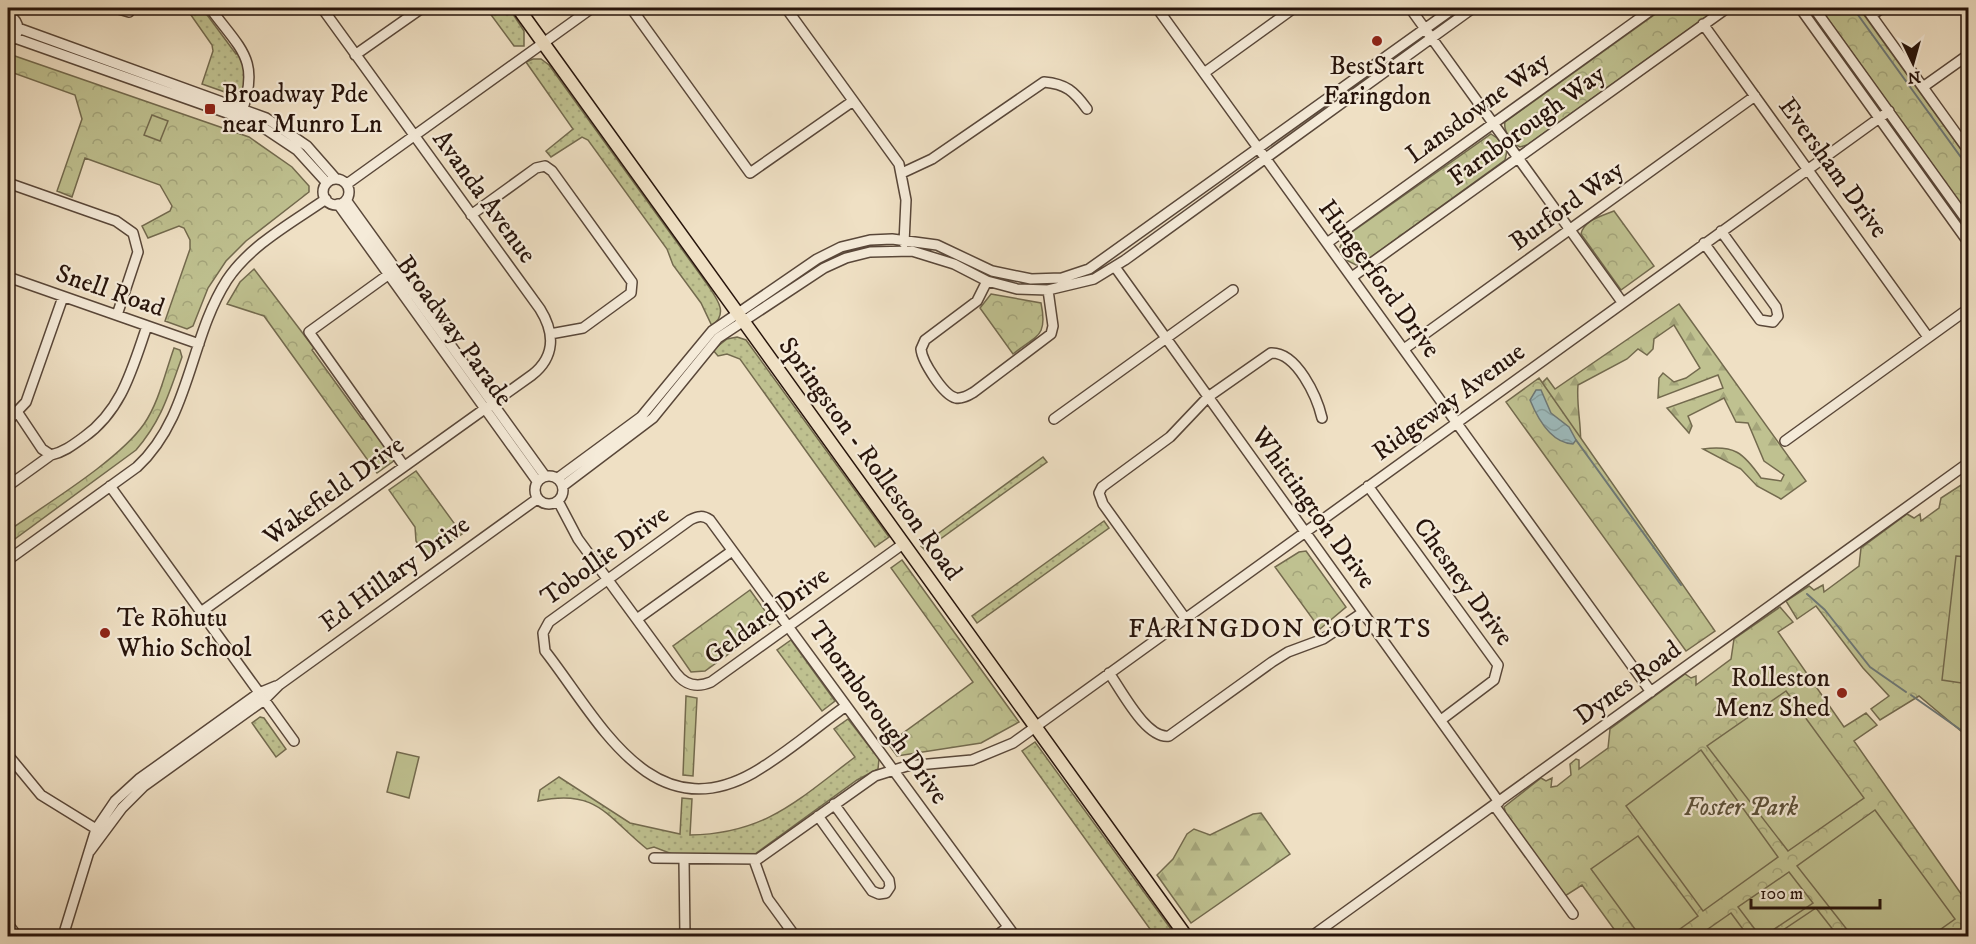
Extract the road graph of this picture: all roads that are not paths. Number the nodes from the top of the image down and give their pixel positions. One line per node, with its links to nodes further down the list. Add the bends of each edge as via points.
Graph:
1 (115, 8): 20 (street)
2 (210, 8): 35 (street, via 247,59 251,83)
3 (322, 8): 27 (street, Avanda Avenue)
4 (422, 8): 27 (street)
5 (518, 8): 26 (main road, Springston - Rolleston Road)
6 (592, 8): 26 (street)
7 (631, 8): 32 (street, via 750,173)
8 (786, 8): 32 (street)
9 (1157, 8): 29 (street, Hungerford Drive)
10 (1294, 8): 29 (street)
11 (1410, 8): 23 (street)
12 (1454, 8): 23 (street)
13 (1473, 8): 25 (street)
14 (1653, 8): 37 (street, Lansdowne Way)
15 (1727, 8): 22 (street, Farnborough Way)
16 (1800, 8): 36 (street)
17 (1814, 8): 34 (street)
18 (1882, 8): 19 (street)
19 (1869, 11): 30 (street)
20 (129, 12)
21 (10, 13): 24 (street, via 16,21)
22 (1703, 24): 31 (street, Eversham Drive); 42 (street, Farnborough Way)
23 (1425, 28): 25 (street); 39 (street)
24 (14, 36): 35 (street)
25 (1432, 38): 37 (street); 41 (street)
26 (543, 43): 38 (street); 74 (main road, Springston - Rolleston Road)
27 (355, 55): 38 (street, Avanda Avenue)
28 (1968, 55): 30 (street)
29 (1204, 73): 39 (street, Hungerford Drive)
30 (1923, 87): 40 (street)
31 (1755, 96): 43 (street, Eversham Drive); 54 (street, Burford Way)
32 (853, 101): 44 (street)
33 (1087, 109): 44 (street, via 1072,89 1044,82 932,159)
34 (1889, 111): 36 (street, Ridgeway Avenue); 53 (street)
35 (242, 112): 46 (street, via 289,143)
36 (1880, 117): 43 (street, Ridgeway Avenue); 57 (street)
37 (1494, 123): 42 (street); 58 (street, Lansdowne Way)
38 (414, 135): 48 (street); 52 (street, Avanda Avenue)
39 (1259, 148): 41 (street, Hungerford Drive); 45 (street)
40 (1968, 150)
41 (1265, 158): 49 (street); 58 (street, Hungerford Drive)
42 (1518, 158): 54 (street); 65 (street, Farnborough Way)
43 (1808, 169): 55 (street, Ridgeway Avenue); 77 (street, Eversham Drive)
44 (902, 173): 56 (street, via 906,200)
45 (1216, 179): 49 (street); 56 (street, via 1107,258 1062,278 1016,278 992,272 937,245)
46 (331, 181): 48 (street); 50 (street, via 323,192)
47 (8, 183): 73 (street, via 116,221 133,233 138,252)
48 (346, 184): 51 (street, via 349,192)
49 (1223, 188): 61 (street)
50 (326, 199): 51 (street); 79 (street, via 236,268 212,309)
51 (342, 202): 62 (street, Broadway Parade)
52 (471, 215): 76 (street, Avanda Avenue, via 540,309); 76 (street, via 536,168 545,166 632,282 631,293 583,328)
53 (1968, 222)
54 (1570, 229): 71 (street); 80 (street, Burford Way)
55 (1721, 231): 59 (street, Ridgeway Avenue); 63 (street)
56 (904, 239): 60 (street); 74 (street, via 870,240 841,247 817,259)
57 (1968, 242)
58 (1327, 243): 65 (street, Hungerford Drive)
59 (1704, 243): 67 (street); 71 (street, Ridgeway Avenue)
60 (903, 251): 66 (street, via 935,256); 74 (street, via 870,252 846,258)
61 (1115, 267): 68 (street, via 1094,279); 78 (street, Whittington Drive)
62 (392, 272): 82 (street, Broadway Parade); 91 (street, via 309,332)
63 (1754, 276): 67 (street); 67 (street, via 1776,307 1778,315 1773,322 1760,320)
64 (8, 277): 70 (street, Snell Road)
65 (1352, 277): 80 (street, Hungerford Drive)
66 (987, 281): 68 (street, via 1017,289); 68 (street, via 977,301 925,340 921,349 926,365 956,398 974,392 1051,334)
67 (1737, 288)
68 (1048, 290)
69 (1233, 290): 78 (street)
70 (63, 297): 73 (street, Snell Road); 83 (street, via 29,393)
71 (1622, 302): 87 (street, Ridgeway Avenue)
72 (1968, 309): 77 (street)
73 (117, 315): 75 (street, Snell Road)
74 (741, 317): 93 (street, via 695,349 640,417); 101 (main road, Springston - Rolleston Road)
75 (147, 326): 79 (street, Snell Road); 89 (street, via 115,408 95,429 63,452)
76 (550, 334): 82 (street, via 551,349 545,363)
77 (1928, 337): 88 (street)
78 (1165, 338): 81 (street, Whittington Drive); 85 (street)
79 (199, 344): 95 (street, via 165,434 145,459)
80 (1404, 349): 87 (street, Hungerford Drive)
81 (1208, 397): 84 (street, via 1262,358 1278,353 1289,358 1318,398); 100 (street, Whittington Drive); 107 (street, via 1170,436 1110,480 1099,493)
82 (488, 406): 91 (street, Wakefield Drive); 92 (street, Broadway Parade)
83 (18, 413): 86 (street); 89 (street, via 42,449)
84 (1322, 418)
85 (1054, 419)
86 (8, 421)
87 (1457, 422): 96 (street, Ridgeway Avenue); 111 (street, Hungerford Drive)
88 (1785, 441)
89 (51, 455): 94 (street)
90 (1968, 463): 111 (street, Dynes Road)
91 (404, 466): 105 (street, Wakefield Drive)
92 (541, 479): 93 (street); 97 (street, via 534,490)
93 (560, 482): 98 (street, via 562,495)
94 (8, 486)
95 (110, 486): 103 (street); 105 (street)
96 (1368, 486): 100 (street, Ridgeway Avenue); 114 (street, Chesney Drive, via 1498,665 1494,680)
97 (537, 499): 98 (street, via 545,504); 112 (street, Ed Hillary Drive)
98 (558, 501): 104 (street, Geldard Drive, via 578,539)
99 (705, 516): 102 (street, Thornborough Drive); 104 (street, Tobollie Drive, via 696,516)
100 (1305, 532): 106 (street, Whittington Drive); 107 (street, Ridgeway Avenue)
101 (903, 544): 109 (street, Geldard Drive); 115 (main road, Springston - Rolleston Road)
102 (732, 551): 108 (street); 109 (street, Thornborough Drive)
103 (8, 560)
104 (608, 579): 108 (street, Geldard Drive); 113 (street, Tobollie Drive, via 549,622 543,633 543,646 612,742 627,759 655,778 698,788 741,779)
105 (201, 612): 112 (street)
106 (1362, 613): 110 (street, via 1323,639 1272,662 1169,736 1149,730); 114 (street, Whittington Drive)
107 (1185, 618): 110 (street, Ridgeway Avenue)
108 (637, 619): 109 (street, Geldard Drive, via 679,677 687,684 699,686 711,682)
109 (788, 626): 113 (street, Thornborough Drive)
110 (1109, 673): 115 (street, Ridgeway Avenue)
111 (1651, 692): 119 (street, Dynes Road)
112 (262, 697): 116 (street); 122 (street, Ed Hillary Drive, via 144,786)
113 (846, 706): 118 (street, Thornborough Drive)
114 (1441, 720): 119 (street, Whittington Drive)
115 (1035, 727): 118 (street, Ridgeway Avenue, via 1002,749 972,760); 137 (main road, Springston - Rolleston Road)
116 (294, 741)
117 (8, 754): 122 (street, via 41,795)
118 (892, 770): 120 (street, Ridgeway Avenue, via 863,783); 130 (street, Thornborough Drive)
119 (1496, 803): 128 (street, Whittington Drive); 138 (street, Dynes Road)
120 (834, 804): 121 (street, Ridgeway Avenue); 123 (street)
121 (818, 816): 126 (street, Ridgeway Avenue); 127 (street)
122 (99, 831): 132 (street, Ed Hillary Drive)
123 (869, 852): 127 (street); 127 (street, via 889,880 886,893 872,891)
124 (654, 858): 125 (street)
125 (684, 860): 126 (street); 133 (street)
126 (754, 860): 134 (street, via 768,899)
127 (853, 864)
128 (1574, 914)
129 (8, 924): 131 (street)
130 (1008, 927): 135 (street); 136 (street, Thornborough Drive)
131 (17, 936)
132 (63, 936)
133 (685, 936)
134 (795, 936)
135 (996, 936)
136 (1015, 936)
137 (1186, 936)
138 (1312, 936)

